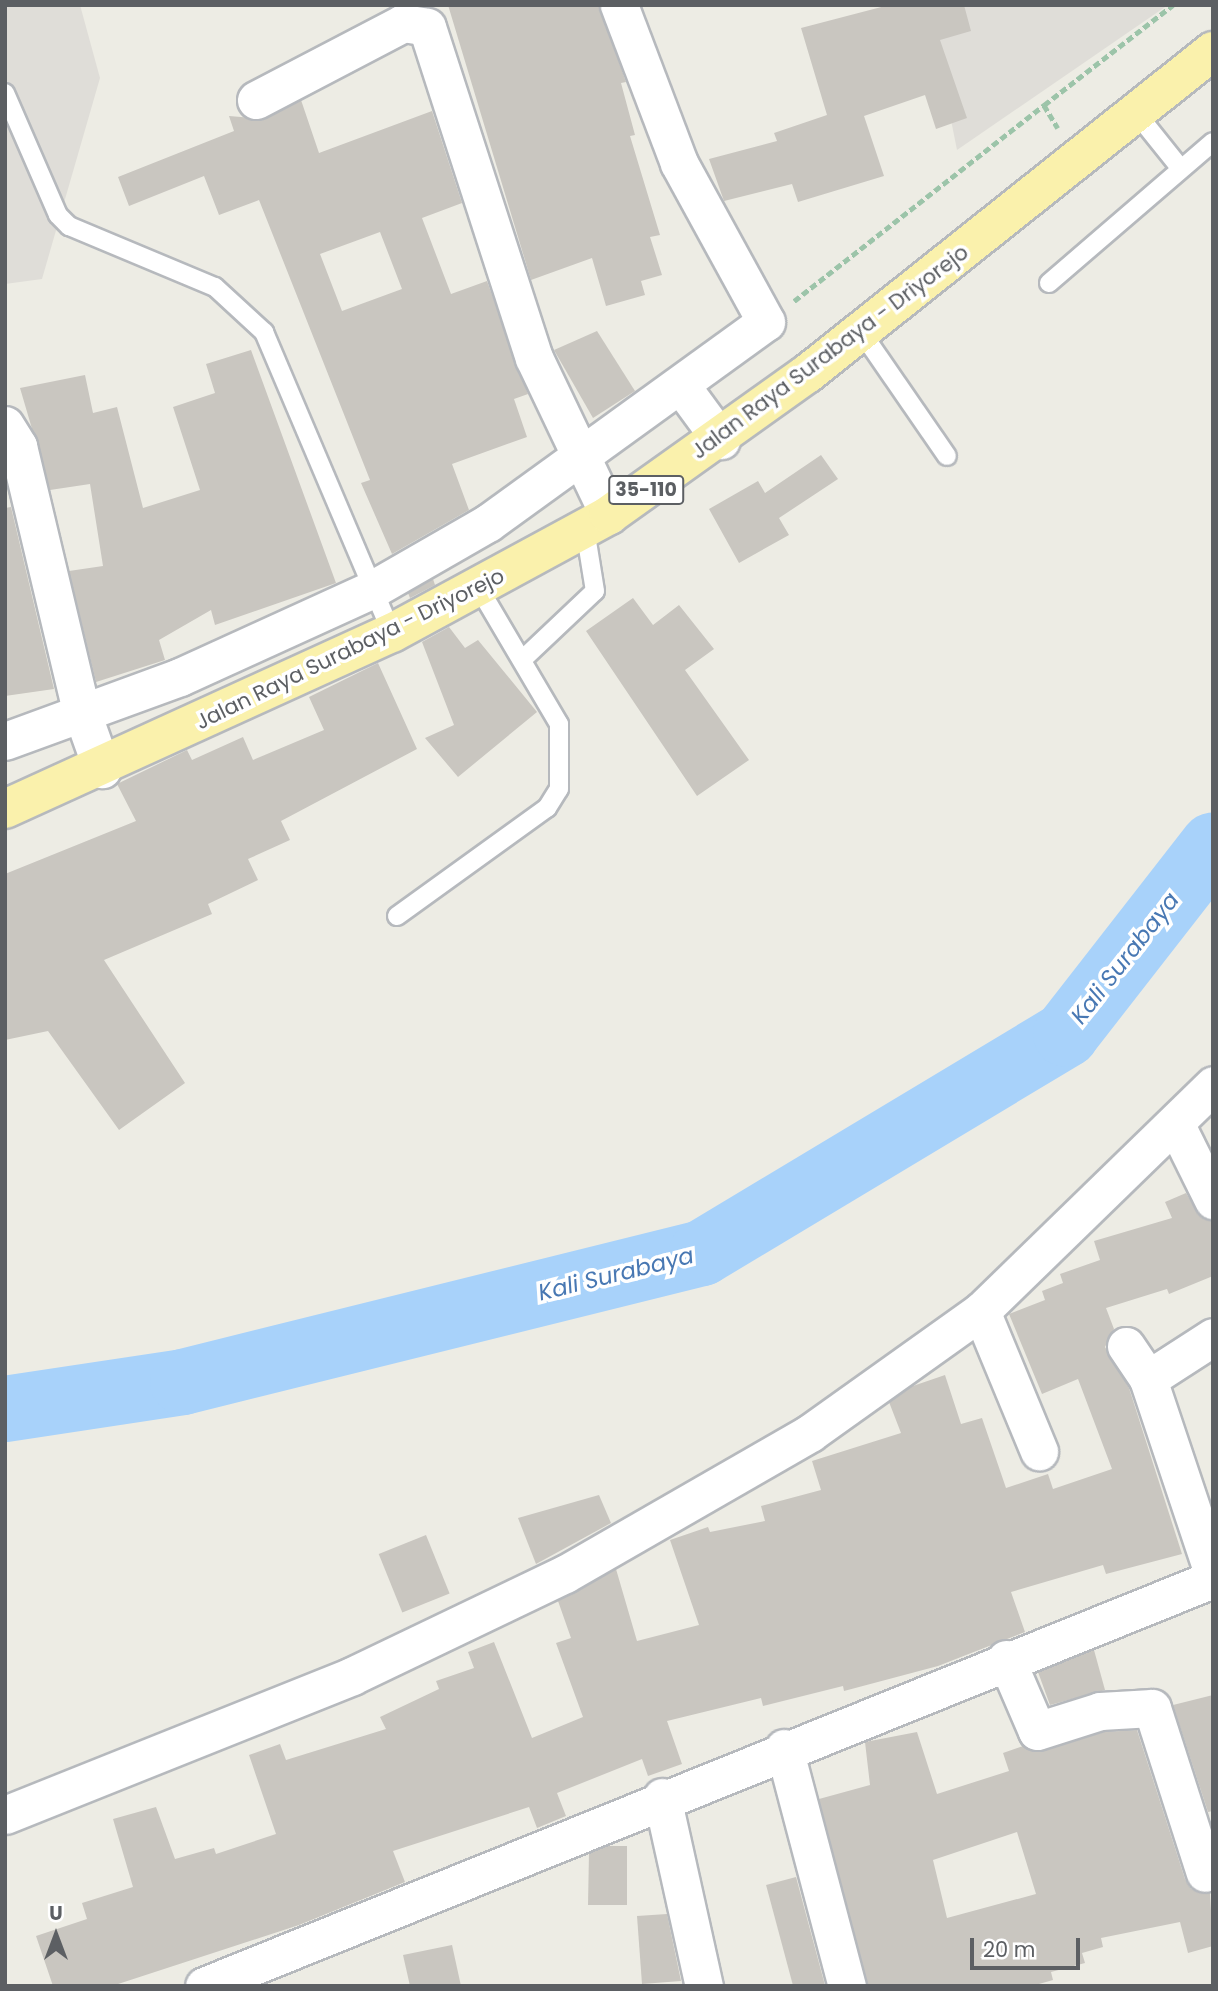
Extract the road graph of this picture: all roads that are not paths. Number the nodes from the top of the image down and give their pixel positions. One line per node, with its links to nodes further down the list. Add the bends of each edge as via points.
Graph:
1 (619, 5): 10 (street, Jalan Raya Surabaya - Driyorejo, via 679,163 766,322)
2 (1213, 51): 5 (main road, Jalan Raya Surabaya - Driyorejo / 35-110)
3 (5, 93): 17 (lane, via 58,215 69,226 215,287 264,332)
4 (256, 100): 14 (street, via 403,23 427,27 534,358)
5 (1137, 114): 7 (lane); 9 (main road, Jalan Raya Surabaya - Driyorejo / 35-110)
6 (1213, 142): 7 (lane)
7 (1181, 169): 8 (lane)
8 (1049, 283)
9 (860, 330): 12 (main road, Jalan Raya Surabaya - Driyorejo / 35-110); 13 (lane)
10 (682, 387): 12 (street); 14 (street, Jalan Raya Surabaya - Driyorejo)
11 (5, 425): 20 (street, via 18,446)
12 (721, 439): 15 (main road, Jalan Raya Surabaya - Driyorejo / 35-110)
13 (947, 456)
14 (578, 460): 15 (street); 17 (street, Jalan Raya Surabaya - Driyorejo, via 488,523)
15 (597, 522): 16 (main road, Jalan Raya Surabaya - Driyorejo / 35-110); 19 (lane, via 595,591)
16 (479, 588): 18 (main road, Jalan Raya Surabaya - Driyorejo / 35-110); 19 (lane)
17 (373, 589): 18 (lane); 20 (street, Jalan Raya Surabaya - Driyorejo, via 180,677)
18 (392, 634): 22 (main road, Jalan Raya Surabaya - Driyorejo / 35-110)
19 (522, 660): 24 (lane, via 559,724 564,749 559,789 547,808)
20 (80, 710): 21 (street, Jalan Raya Surabaya - Driyorejo); 22 (street)
21 (5, 741)
22 (102, 769): 23 (main road, Jalan Raya Surabaya - Driyorejo / 35-110)
23 (5, 809)
24 (397, 916)
25 (1213, 1085): 26 (street)
26 (1176, 1125): 27 (street); 28 (street)
27 (1213, 1200)
28 (981, 1311): 32 (street); 38 (street, via 810,1433 565,1574 352,1676)
29 (1213, 1337): 31 (street)
30 (1126, 1346): 31 (street)
31 (1148, 1379): 33 (street)
32 (1039, 1451)
33 (1213, 1573)
34 (1213, 1579): 35 (street)
35 (1006, 1659): 36 (street); 39 (street, via 1037,1731 1100,1711 1152,1708)
36 (784, 1748): 37 (street); 42 (street)
37 (662, 1797): 40 (street, via 406,1909); 41 (street)
38 (5, 1815)
39 (1205, 1873)
40 (204, 1986)
41 (704, 1986)
42 (847, 1986)

